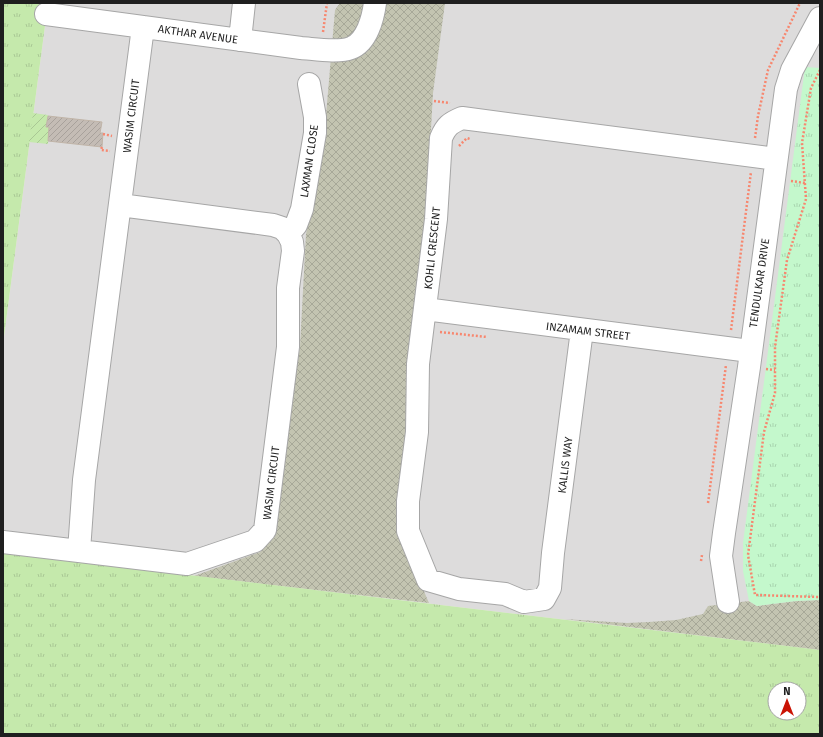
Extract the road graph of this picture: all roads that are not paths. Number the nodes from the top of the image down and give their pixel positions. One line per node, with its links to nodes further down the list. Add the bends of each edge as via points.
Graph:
1 (244, 3): 6 (street)
2 (375, 3): 6 (street, AKTHAR AVENUE, via 367,31 360,42 351,48 301,48)
3 (46, 14): 5 (street, AKTHAR AVENUE)
4 (820, 18): 8 (street, TENDULKAR DRIVE, via 792,70 786,89)
5 (143, 27): 6 (street, AKTHAR AVENUE); 9 (street, WASIM CIRCUIT)
6 (240, 40)
7 (310, 84): 10 (street, LAXMAN CLOSE, via 315,133 302,209 296,225)
8 (776, 159): 11 (street, KOHLI CRESCENT, via 462,118 452,122 441,138 436,219); 13 (street, TENDULKAR DRIVE)
9 (120, 205): 10 (street, via 273,225 282,228); 15 (street, WASIM CIRCUIT, via 84,480)
10 (288, 234): 15 (street, WASIM CIRCUIT, via 293,251 288,288 288,347 265,530 255,541 187,564)
11 (435, 317): 12 (street, INZAMAM STREET); 16 (street, KOHLI CRESCENT, via 418,364 417,432 408,501 408,532 428,580 460,589 505,594 524,602)
12 (582, 330): 13 (street, INZAMAM STREET); 16 (street, KALLIS WAY, via 550,588)
13 (750, 359): 17 (street, TENDULKAR DRIVE, via 724,533 708,557)
14 (3, 542): 15 (street)
15 (78, 551)
16 (544, 599)
17 (728, 602)

